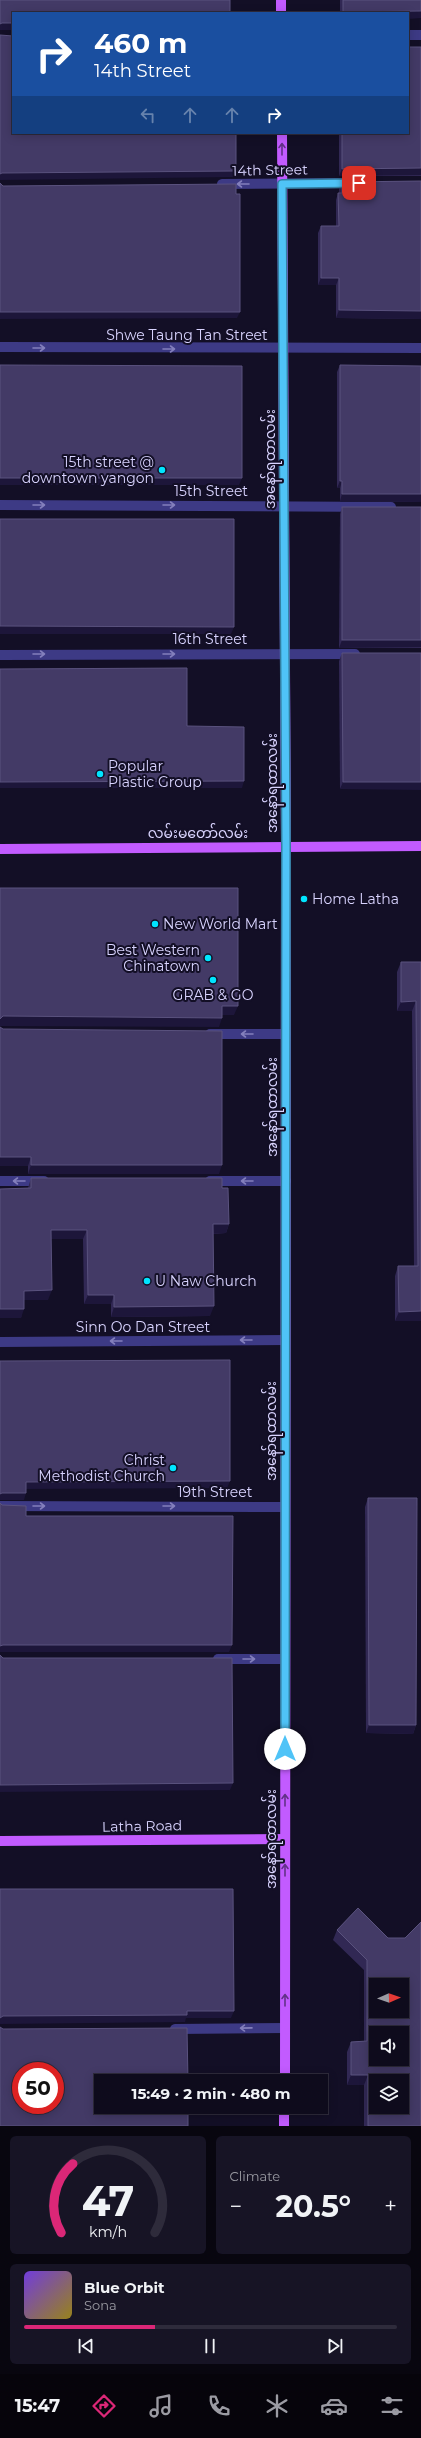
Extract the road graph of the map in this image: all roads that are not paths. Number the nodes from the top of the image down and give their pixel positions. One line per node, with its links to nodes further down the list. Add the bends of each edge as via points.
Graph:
1 (281, 0): 2 (main road)
2 (281, 12)
3 (409, 35): 4 (street)
4 (421, 35)
5 (282, 134): 8 (main road, အနော်ရထာလမ်း, one-way to 5)
6 (367, 183): 8 (street, 14th Street)
7 (212, 184): 8 (street, 14th Street, one-way to 7)
8 (282, 184): 11 (main road, အနော်ရထာလမ်း)
9 (0, 347): 11 (street, Shwe Taung Tan Street, one-way to 11)
10 (421, 348): 11 (street, Shwe Taung Tan Street)
11 (283, 349): 13 (main road, အနော်ရထာလမ်း)
12 (0, 505): 13 (street, 15th Street, one-way to 13)
13 (284, 505): 14 (street, 15th Street); 15 (main road, အနော်ရထာလမ်း)
14 (398, 507)
15 (285, 653): 16 (street, 16th Street, one-way to 15); 17 (street, 16th Street); 18 (main road, အနော်ရထာလမ်း)
16 (0, 654)
17 (368, 654)
18 (286, 846): 19 (main road, လမ်းမတော်လမ်း); 20 (main road, လမ်းမတော်လမ်း); 22 (main road, အနော်ရထာလမ်း)
19 (421, 846)
20 (0, 849)
21 (200, 1034): 22 (street, one-way to 21)
22 (286, 1034): 26 (main road, အနော်ရထာလမ်း)
23 (0, 1181): 24 (street, one-way to 23)
24 (56, 1181)
25 (198, 1181): 26 (street, one-way to 25)
26 (286, 1181): 27 (main road, အနော်ရထာလမ်း)
27 (285, 1340): 28 (street, Sinn Oo Dan Street, one-way to 28); 30 (main road, အနော်ရထာလမ်း)
28 (0, 1342)
29 (0, 1506): 30 (street, 19th Street, one-way to 30)
30 (285, 1506): 32 (main road, အနော်ရထာလမ်း)
31 (206, 1659): 32 (street, one-way to 32)
32 (285, 1659): 33 (main road, အနော်ရထာလမ်း, one-way to 32)
33 (285, 1839): 34 (main road, Latha Road); 35 (main road, အနော်ရထာလမ်း, one-way to 33)
34 (0, 1841)
35 (285, 2028): 36 (street, one-way to 36); 37 (main road, အနော်ရထာလမ်း)
36 (166, 2029)
37 (284, 2074)
38 (284, 2114): 39 (main road)
39 (284, 2126)

